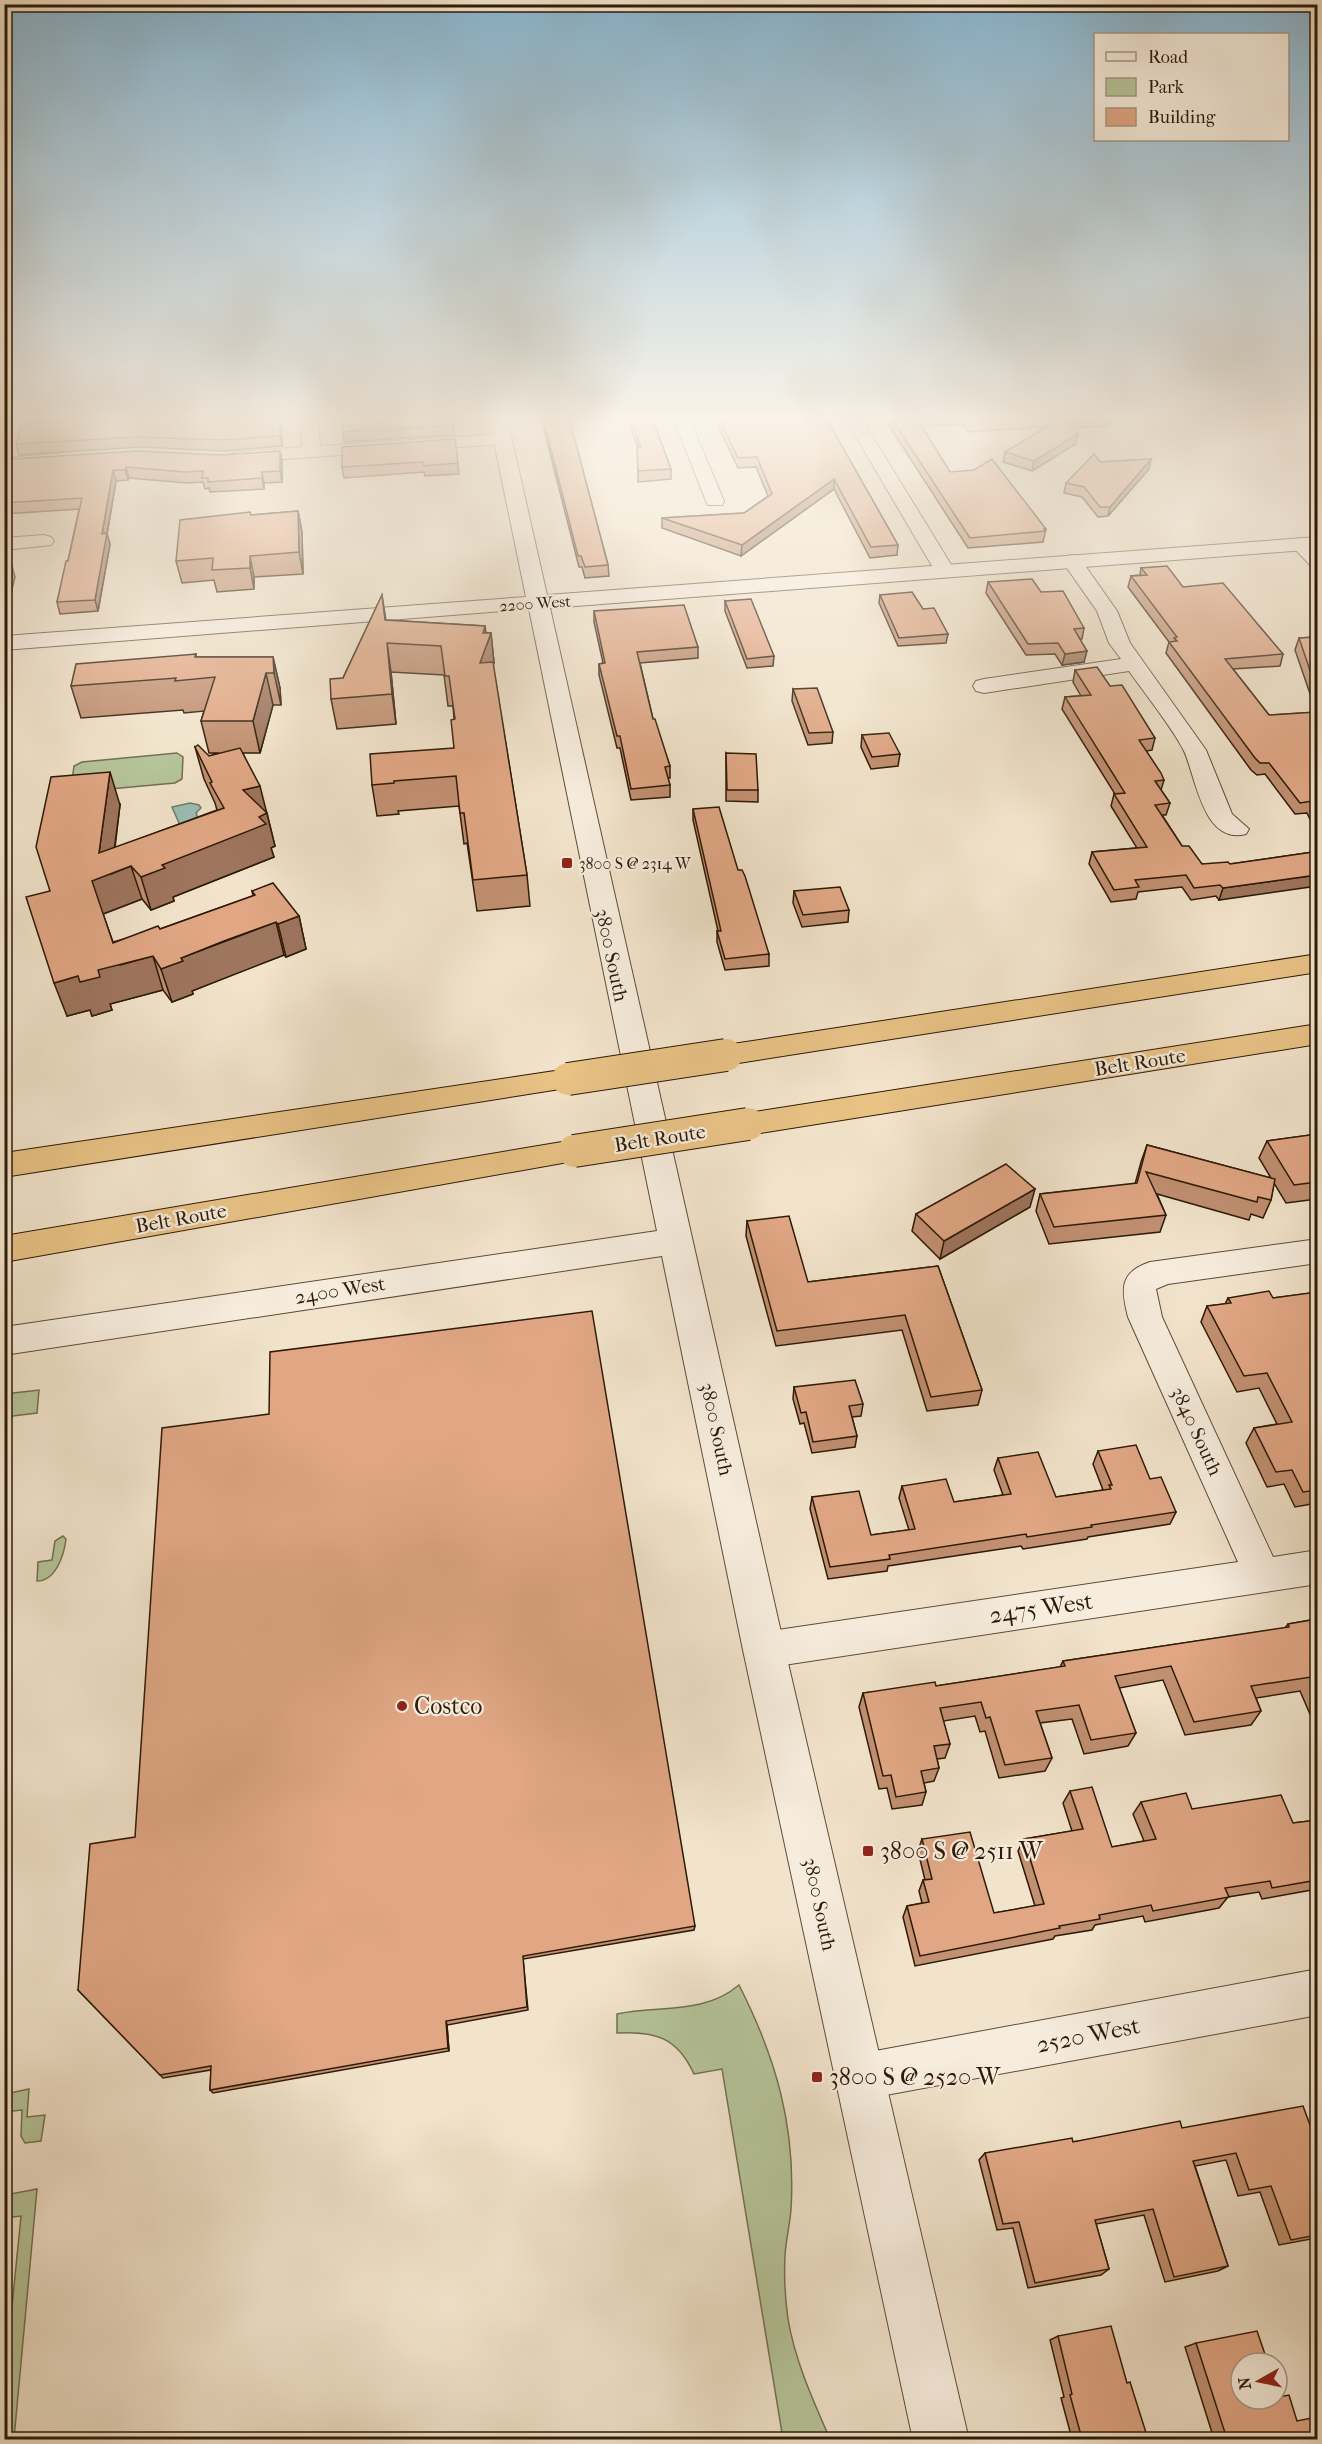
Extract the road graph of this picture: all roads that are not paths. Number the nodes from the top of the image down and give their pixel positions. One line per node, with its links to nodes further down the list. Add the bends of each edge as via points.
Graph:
1 (45, 532): 6 (street)
2 (45, 532): 7 (street)
3 (522, 532): 11 (street, 3800 South)
4 (922, 532): 10 (street)
5 (1309, 543): 8 (street, 2200 West); 9 (street)
6 (4, 544)
7 (39, 561)
8 (1071, 561): 10 (street, 2200 West); 13 (street, via 1107,611)
9 (1317, 562)
10 (945, 571): 11 (street, 2200 West)
11 (537, 603): 12 (street, 2200 West); 19 (street, 3800 South)
12 (4, 643)
13 (1134, 664): 14 (street); 15 (street, via 1195,750 1222,818)
14 (984, 686)
15 (1237, 829)
16 (1317, 963): 18 (highway, bridge)
17 (1317, 1034): 20 (highway, Belt Route, bridge, via 574,1151)
18 (4, 1166)
19 (676, 1241): 22 (street, 2400 West); 25 (street, 3800 South)
20 (4, 1249)
21 (1317, 1251): 24 (street, 3840 South, via 1167,1270 1150,1275 1139,1285 1145,1317)
22 (4, 1341)
23 (1317, 1567): 24 (street, 2475 West)
24 (1263, 1575): 25 (street, 2475 West)
25 (764, 1650): 27 (street, 3800 South)
26 (1317, 1992): 27 (street, 2520 West)
27 (859, 2077): 28 (street, 3800 South)
28 (940, 2439)

